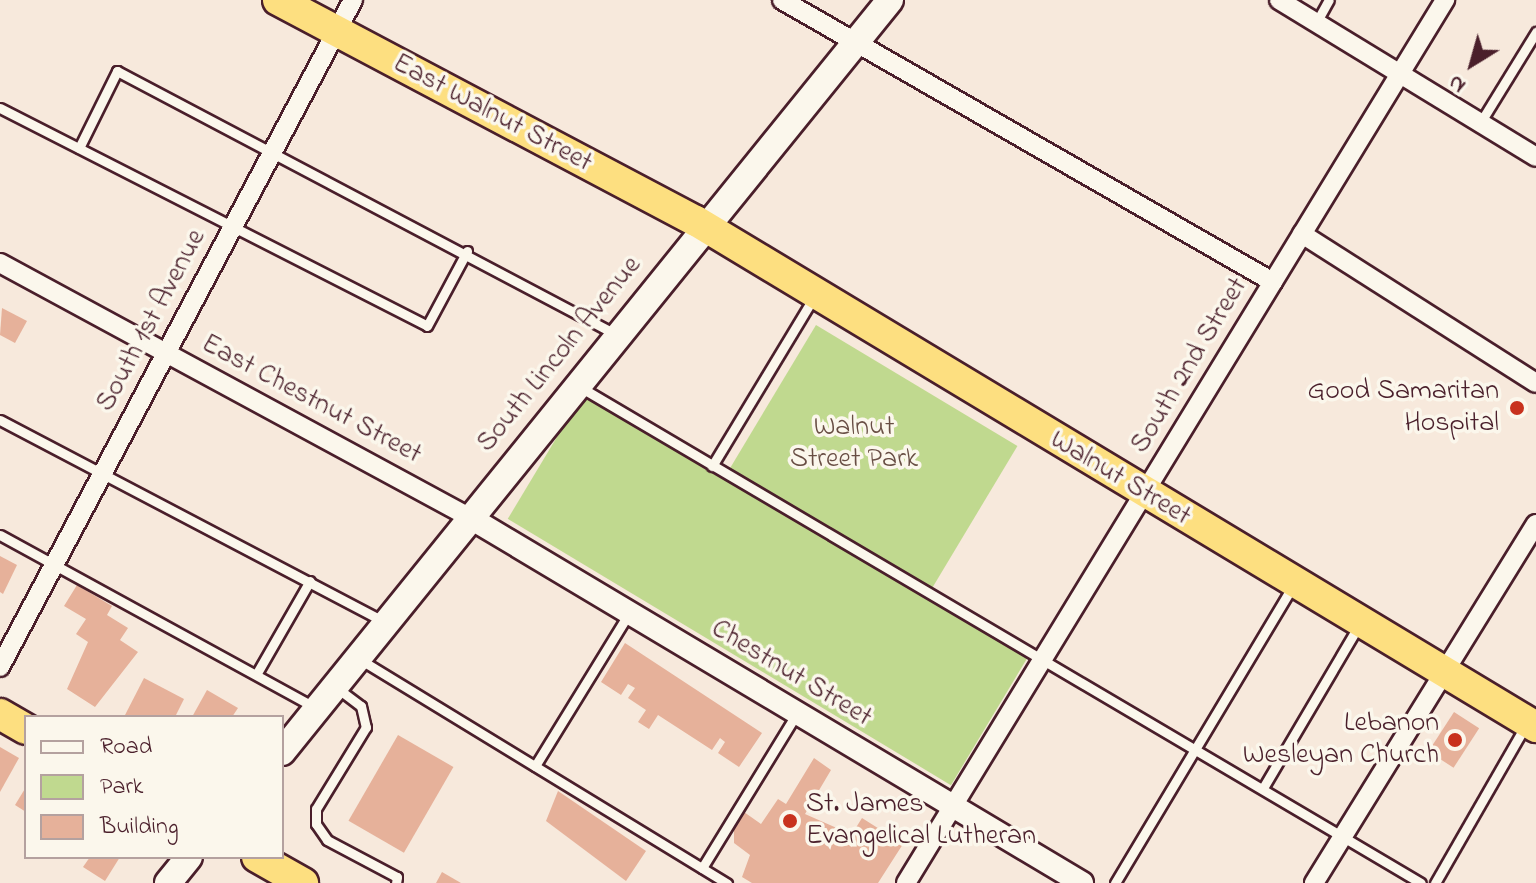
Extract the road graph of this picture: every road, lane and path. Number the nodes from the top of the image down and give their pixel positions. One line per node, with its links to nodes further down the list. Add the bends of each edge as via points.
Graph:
1 (278, 0): 9 (highway, East Walnut Street)
2 (353, 0): 9 (street, South 1st Avenue)
3 (782, 0): 11 (street)
4 (890, 0): 11 (main road, South Lincoln Avenue)
5 (1279, 0): 8 (street)
6 (1329, 0): 8 (lane)
7 (1445, 0): 12 (street, South 2nd Street)
8 (1316, 23): 12 (street)
9 (336, 31): 16 (street, South 1st Avenue); 19 (highway, East Walnut Street)
10 (1536, 32): 14 (lane)
11 (857, 41): 19 (main road, South Lincoln Avenue); 23 (street)
12 (1400, 74): 14 (street); 20 (street, South 2nd Street)
13 (0, 108): 15 (lane)
14 (1480, 123): 17 (street)
15 (79, 148): 16 (lane, via 117,71); 18 (lane)
16 (271, 154): 18 (street, South 1st Avenue); 21 (lane)
17 (1536, 157)
18 (232, 228): 21 (lane, via 427,326); 26 (street, South 1st Avenue)
19 (705, 228): 24 (highway, Walnut Street); 25 (main road, South Lincoln Avenue)
20 (1302, 234): 23 (street, South 2nd Street); 27 (street)
21 (467, 251): 25 (lane)
22 (0, 263): 26 (street, East Chestnut Street)
23 (1273, 282): 32 (street, South 2nd Street)
24 (815, 295): 30 (lane); 32 (highway, Walnut Street)
25 (617, 335): 28 (main road, South Lincoln Avenue)
26 (167, 355): 31 (street, South 1st Avenue); 33 (street, East Chestnut Street)
27 (1536, 383)
28 (577, 385): 30 (lane); 33 (main road, South Lincoln Avenue)
29 (0, 420): 31 (lane)
30 (712, 466): 43 (lane)
31 (103, 474): 36 (street, South 1st Avenue); 37 (lane)
32 (1144, 494): 38 (highway, Walnut Street); 43 (street, South 2nd Street)
33 (469, 517): 39 (street, Chestnut Street); 40 (main road, South Lincoln Avenue)
34 (1536, 524): 45 (street)
35 (0, 535): 36 (lane)
36 (54, 563): 44 (street, South 1st Avenue); 46 (lane)
37 (310, 581): 40 (lane); 46 (lane)
38 (1294, 583): 41 (highway, Walnut Street); 53 (lane)
39 (629, 613): 49 (street, Chestnut Street); 55 (lane)
40 (384, 621): 42 (main road, South Lincoln Avenue)
41 (1360, 624): 45 (highway, Walnut Street); 56 (lane)
42 (356, 656): 47 (main road, South Lincoln Avenue); 55 (lane)
43 (1044, 659): 53 (lane); 57 (street, South 2nd Street)
44 (0, 667)
45 (1445, 672): 51 (highway, Walnut Street); 58 (street)
46 (257, 673): 48 (lane)
47 (334, 685): 48 (main road, South Lincoln Avenue); 64 (lane, via 361,706 366,727 316,809 316,824 327,840 397,877)
48 (316, 708): 54 (main road, South Lincoln Avenue)
49 (797, 713): 57 (street, Chestnut Street); 61 (lane)
50 (0, 714): 52 (highway)
51 (1532, 724): 71 (lane)
52 (24, 728)
53 (1199, 747): 56 (lane); 68 (lane)
54 (284, 749)
55 (535, 766): 61 (lane)
56 (1263, 788): 58 (lane)
57 (954, 806): 66 (street, South 2nd Street); 67 (street, Chestnut Street)
58 (1344, 837): 69 (street); 70 (lane)
59 (187, 859): 63 (main road)
60 (261, 859): 62 (highway)
61 (702, 868): 65 (lane)
62 (301, 882)
63 (168, 883)
64 (396, 883)
65 (727, 883)
66 (906, 883)
67 (1082, 883)
68 (1115, 883)
69 (1314, 883)
70 (1421, 883)
71 (1435, 883)

